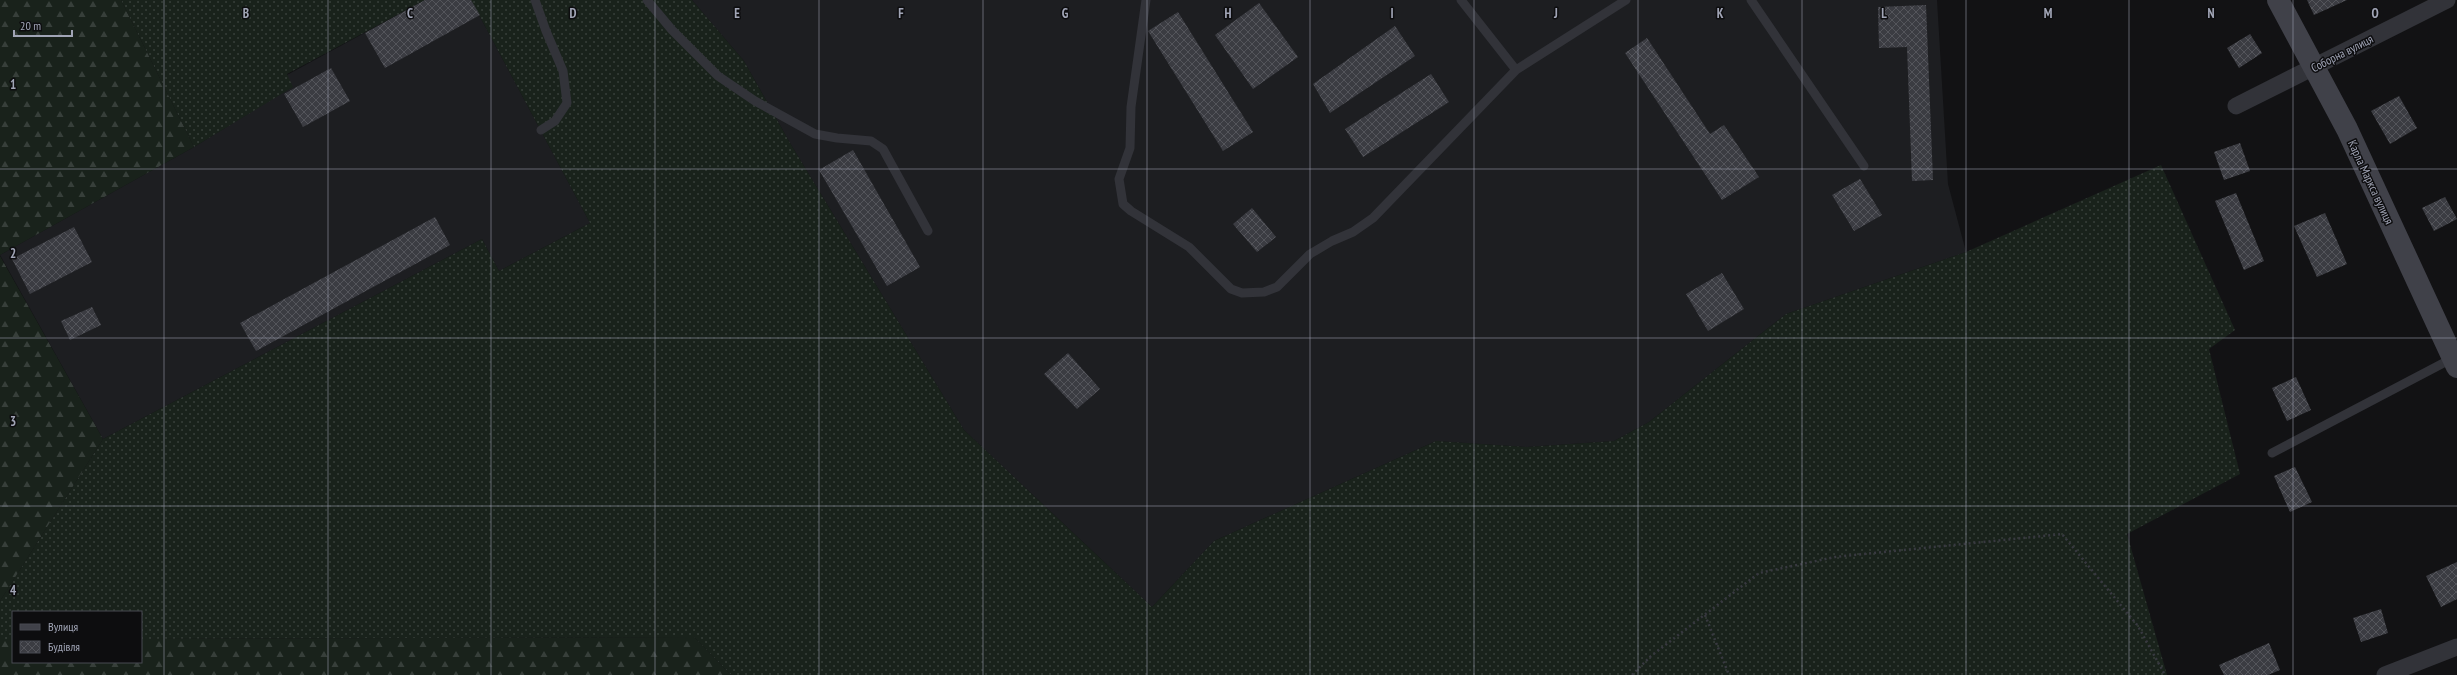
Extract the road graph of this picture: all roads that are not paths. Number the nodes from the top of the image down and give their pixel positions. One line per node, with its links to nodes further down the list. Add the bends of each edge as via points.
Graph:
1 (535, 0): 12 (lane, via 563,71 567,103 555,121)
2 (647, 0): 14 (lane, via 672,30 718,76 755,101 815,134 871,141 883,149)
3 (1146, 0): 10 (lane, via 1131,107 1130,148 1119,179 1123,204 1189,247 1231,289 1242,293 1264,292 1277,287 1310,254 1373,218)
4 (1461, 0): 10 (lane)
5 (1626, 0): 10 (lane)
6 (1751, 0): 13 (lane)
7 (2278, 0): 9 (street, Карла Маркса вулиця)
8 (2447, 0): 9 (street, Соборна вулиця)
9 (2315, 67): 11 (street, Соборна вулиця); 15 (street, Карла Маркса вулиця, via 2347,129)
10 (1516, 70)
11 (2236, 106)
12 (541, 130)
13 (1864, 166)
14 (928, 231)
15 (2455, 363): 16 (lane)
16 (2272, 453)
17 (2457, 647): 18 (street)
18 (2386, 675)

